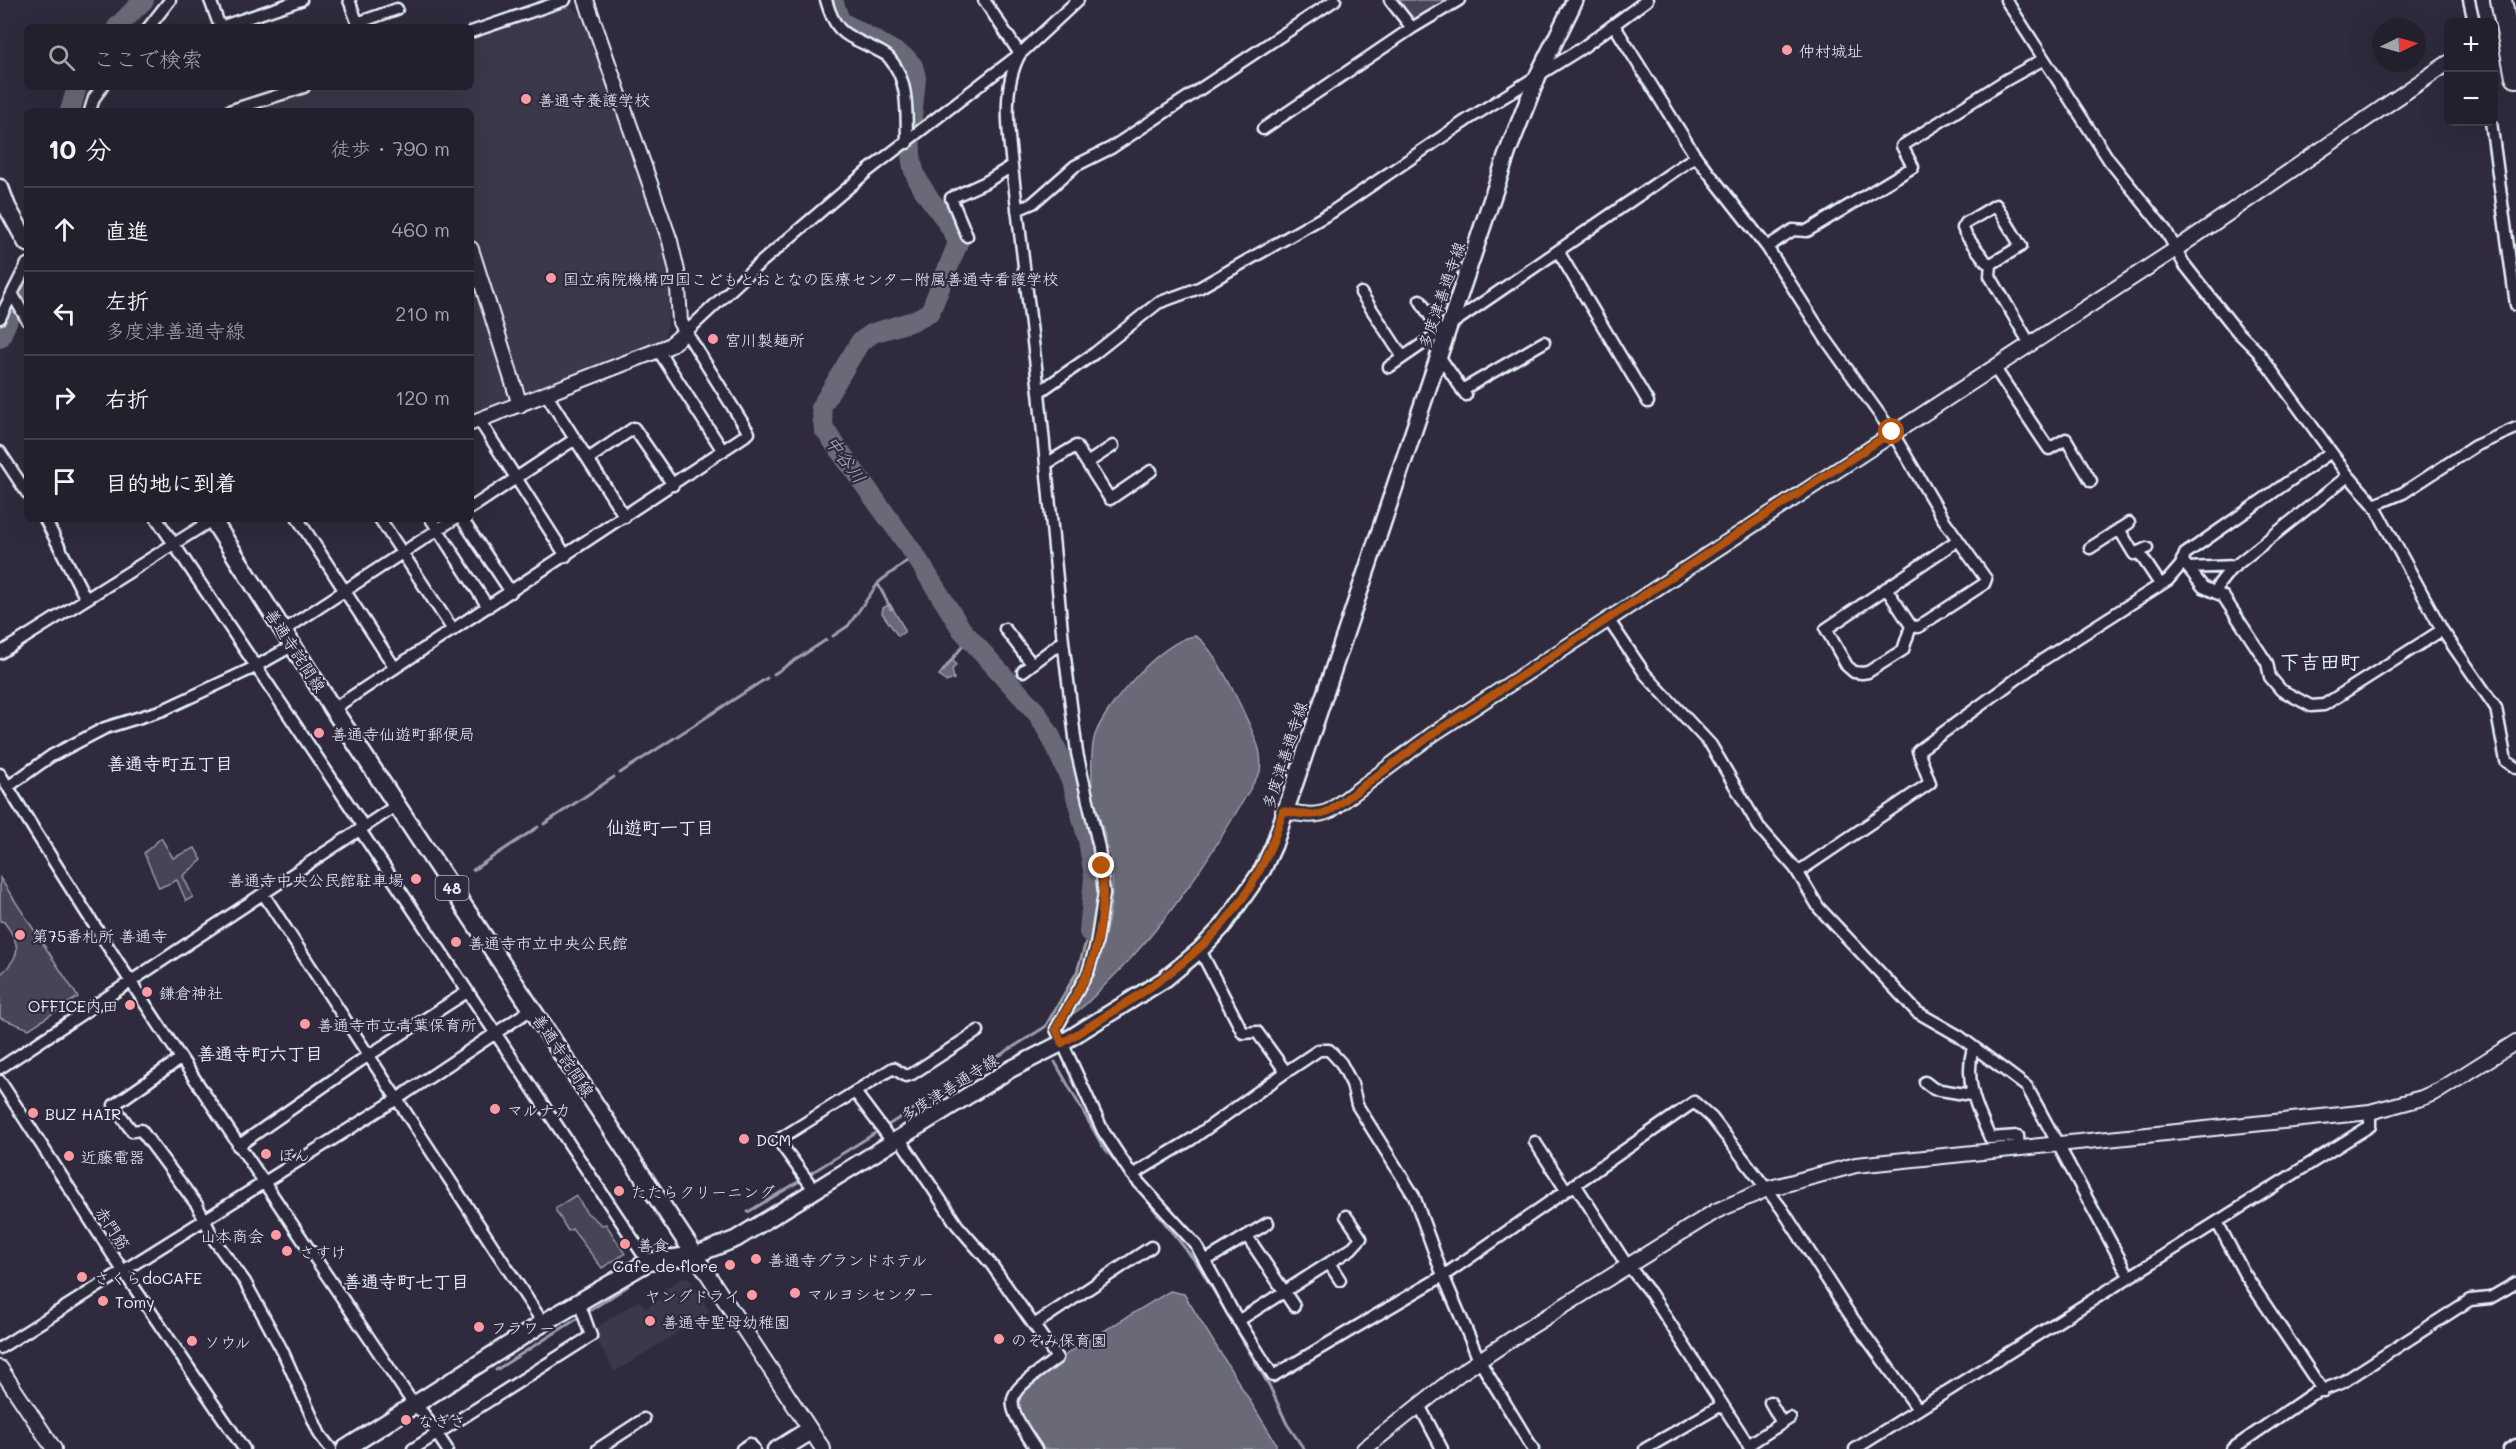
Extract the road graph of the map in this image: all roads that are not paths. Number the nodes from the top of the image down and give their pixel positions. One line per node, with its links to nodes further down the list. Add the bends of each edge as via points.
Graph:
1 (170, 0): 20 (street)
2 (210, 0): 21 (street)
3 (301, 0): 22 (street)
4 (349, 0): 23 (street)
5 (565, 0): 27 (street)
6 (586, 0): 59 (street, via 670,240 677,271 680,322)
7 (826, 0): 39 (street, via 832,21 840,31 889,57 896,66 904,84)
8 (984, 0): 28 (street)
9 (1078, 0): 28 (street)
10 (1335, 0): 43 (street, via 1111,148 1074,166 1033,203)
11 (1390, 0): 26 (street)
12 (1459, 0): 26 (street)
13 (1575, 0): 31 (main road, 多度津善通寺線)
14 (1647, 0): 25 (street)
15 (2006, 0): 29 (street)
16 (2469, 0): 19 (street)
17 (2500, 0): 32 (highway)
18 (397, 9): 24 (street)
19 (2473, 18)
20 (151, 24)
21 (219, 24)
22 (229, 24)
23 (358, 24)
24 (360, 24)
25 (1614, 25): 31 (street); 40 (street)
26 (1412, 28): 38 (street)
27 (474, 31)
28 (1020, 54): 39 (street); 41 (street, via 1010,76)
29 (2044, 59): 46 (street, via 1902,146 1913,167 1807,231 1794,231); 47 (street, via 2109,160)
30 (2444, 66): 47 (street)
31 (1539, 73): 58 (main road, 多度津善通寺線); 69 (street, via 1270,250 1199,288 1158,303)
32 (2516, 77)
33 (100, 90): 35 (street)
34 (295, 90): 36 (street)
35 (91, 108)
36 (239, 108)
37 (2492, 126): 55 (street)
38 (1263, 129)
39 (907, 143): 59 (street, via 869,170 752,270)
40 (1696, 156): 46 (street); 48 (street)
41 (1012, 165): 43 (street); 44 (street, via 951,198)
42 (0, 188): 45 (main road)
43 (1017, 210): 69 (street)
44 (967, 236)
45 (24, 238)
46 (1767, 247): 75 (street)
47 (2176, 249): 61 (street); 80 (street)
48 (1558, 251): 58 (street); 71 (street)
49 (474, 259): 72 (street)
50 (1991, 264): 50 (street, via 2021,246 1996,205 1963,228 1965,236); 61 (street, via 1990,276)
51 (24, 271): 53 (street)
52 (1361, 293): 64 (street, via 1379,311)
53 (13, 295): 56 (street); 57 (street)
54 (1420, 300): 58 (street)
55 (2516, 305)
56 (24, 314)
57 (0, 318)
58 (1445, 327): 64 (street); 65 (main road, 多度津善通寺線)
59 (686, 332): 62 (street); 78 (street, via 749,433)
60 (1544, 342): 66 (street)
61 (2030, 344): 68 (street)
62 (658, 350): 70 (street); 78 (street)
63 (1501, 353): 66 (street)
64 (1402, 356): 67 (street)
65 (1439, 356): 66 (street, via 1464,393); 135 (main road, 多度津善通寺線)
66 (1507, 364)
67 (1389, 367)
68 (1994, 367): 75 (street); 87 (street, via 2049,449 2066,440)
69 (1039, 392): 83 (street)
70 (546, 394): 72 (street); 76 (street)
71 (1648, 402)
72 (519, 405): 73 (street)
73 (475, 421): 86 (street)
74 (2516, 428): 90 (street, via 2475,446 2403,493)
75 (1892, 432): 105 (street); 119 (street)
76 (575, 439): 81 (street); 86 (street)
77 (1113, 446): 82 (street)
78 (723, 451): 88 (street)
79 (0, 452): 89 (street)
80 (2331, 452): 85 (street); 110 (street, via 2185,554)
81 (588, 459): 88 (street, via 634,428); 92 (street)
82 (1087, 463): 83 (street, via 1076,446); 84 (street, via 1110,499)
83 (1046, 464): 125 (street)
84 (1151, 471)
85 (2348, 476): 90 (street); 111 (street)
86 (516, 478): 91 (street); 109 (street)
87 (2091, 481)
88 (673, 485): 92 (street)
89 (24, 488)
90 (2374, 505): 123 (street)
91 (474, 506)
92 (625, 518): 109 (street)
93 (47, 522): 117 (street)
94 (159, 522): 106 (street)
95 (208, 522): 106 (street)
96 (215, 522): 124 (main road, 善通寺詫間線 / 48)
97 (300, 522): 114 (street)
98 (382, 522): 108 (street)
99 (433, 522): 103 (street)
100 (450, 522): 103 (street)
101 (464, 522): 115 (street)
102 (2129, 523): 104 (street)
103 (438, 530): 108 (street); 118 (street)
104 (2119, 530): 107 (street); 112 (street, via 2134,554 2143,551)
105 (1958, 540): 113 (street); 120 (street, via 1981,569 1984,584 1918,627)
106 (174, 544): 117 (street); 128 (street)
107 (2090, 548)
108 (402, 553): 114 (street); 122 (street)
109 (567, 556): 115 (street)
110 (2185, 564): 111 (street); 112 (street); 116 (street, via 2203,587)
111 (2235, 566): 116 (street)
112 (2160, 584): 137 (street, via 2041,661 1918,751 1930,783)
113 (1886, 588): 120 (street); 120 (street, via 1826,629 1839,656 1854,672 1868,672 1903,650)
114 (345, 591): 124 (street); 129 (street)
115 (511, 592): 118 (street)
116 (2216, 593): 123 (street, via 2223,596 2267,663 2274,683 2311,706 2324,705)
117 (86, 599): 127 (street)
118 (488, 607): 122 (street)
119 (1608, 619): 135 (street, via 1433,734 1331,810 1310,816); 137 (street, via 1645,674 1711,745 1759,827)
120 (1911, 626)
121 (1005, 629): 125 (street, via 1028,668)
122 (453, 630): 129 (street)
123 (2442, 630): 131 (street, via 2496,708 2506,761)
124 (283, 631): 126 (main road, 善通寺詫間線 / 48)
125 (1063, 641): 146 (street, via 1077,753 1099,848 1104,893 1088,972 1056,1029)
126 (292, 646): 128 (street); 130 (main road, 善通寺詫間線 / 48)
127 (0, 654)
128 (255, 667): 133 (street, via 163,710 105,728 51,756); 136 (street)
129 (395, 668): 130 (street)
130 (333, 709): 134 (main road, 善通寺詫間線 / 48)
131 (2516, 768)
132 (0, 774): 133 (street)
133 (9, 786): 140 (street)
134 (397, 805): 136 (street); 142 (main road, 善通寺詫間線 / 48)
135 (1283, 811): 139 (main road, 多度津善通寺線, via 1263,868 1223,926)
136 (362, 829): 138 (street); 141 (street)
137 (1798, 872): 147 (street, via 1819,908 1917,1012)
138 (264, 894): 140 (street); 148 (street)
139 (1200, 950): 146 (main road, 多度津善通寺線, via 1165,979); 151 (street, via 1243,1033 1257,1032)
140 (129, 982): 149 (street); 150 (street)
141 (468, 992): 144 (street); 148 (street)
142 (533, 1008): 144 (street); 174 (main road, 善通寺詫間線 / 48)
143 (978, 1031): 154 (street, via 912,1074 906,1076 893,1068)
144 (497, 1032): 156 (street); 176 (street)
145 (2516, 1042): 157 (street, via 2440,1090)
146 (1062, 1043): 158 (main road, 多度津善通寺線); 163 (street, via 1102,1131)
147 (1973, 1047): 155 (street); 160 (street, via 2027,1087)
148 (369, 1056): 156 (street); 161 (street)
149 (180, 1059): 161 (street); 169 (street, via 114,1105 132,1131 141,1130)
150 (0, 1068)
151 (1286, 1072): 163 (street, via 1192,1139); 180 (street, via 1319,1050 1329,1050 1341,1063 1361,1112 1414,1196)
152 (0, 1081): 179 (street, 赤門筋)
153 (1925, 1082): 155 (street, via 1934,1089)
154 (855, 1092): 158 (street); 164 (street, via 778,1140)
155 (1971, 1095): 162 (street, via 1990,1138 2018,1136)
156 (397, 1099): 165 (street); 188 (street)
157 (2370, 1112): 160 (street); 170 (street, via 2370,1126)
158 (890, 1135): 164 (main road, 多度津善通寺線); 189 (street)
159 (1535, 1142): 166 (street)
160 (2057, 1144): 162 (street); 181 (street)
161 (238, 1146): 165 (street)
162 (2019, 1148): 167 (street, via 1830,1169)
163 (1132, 1175): 175 (street, via 1196,1245)
164 (808, 1181): 174 (main road, 多度津善通寺線, via 736,1239)
165 (262, 1183): 169 (street); 195 (street)
166 (1570, 1187): 167 (street, via 1694,1102 1712,1118); 178 (street); 180 (street)
167 (1767, 1189): 178 (street, via 1716,1211); 198 (street)
168 (1346, 1216): 177 (street, via 1361,1238)
169 (206, 1220): 179 (street); 206 (street, via 215,1241 245,1282 283,1352 320,1435)
170 (2217, 1222): 181 (street); 193 (street, via 2244,1273)
171 (1268, 1224): 172 (street)
172 (1246, 1236): 175 (street); 184 (street)
173 (1151, 1246): 189 (street)
174 (695, 1255): 176 (main road); 200 (street)
175 (1205, 1261): 187 (street)
176 (648, 1262): 185 (main road)
177 (1329, 1263): 182 (street); 184 (street)
178 (1628, 1264): 191 (street); 197 (street)
179 (123, 1271): 190 (street); 205 (street, 赤門筋)
180 (1443, 1276): 187 (street, via 1273,1376); 191 (street)
181 (2129, 1276): 198 (street)
182 (1340, 1280)
183 (2516, 1284): 193 (street, via 2490,1298 2470,1300)
184 (1285, 1292): 186 (street); 187 (street)
185 (579, 1302): 188 (main road); 201 (street, via 591,1336)
186 (1294, 1306)
187 (1238, 1321)
188 (543, 1323): 195 (main road)
189 (1034, 1325): 216 (street, via 1057,1358 1017,1388 1011,1400 1015,1417)
190 (0, 1348)
191 (1479, 1360): 196 (street); 219 (street)
192 (0, 1368): 204 (street)
193 (2323, 1391): 222 (street, via 2312,1394)
194 (1770, 1402): 203 (street, via 1786,1420)
195 (414, 1405): 201 (street); 207 (main road)
196 (1419, 1406): 217 (street); 218 (street)
197 (1722, 1406): 203 (street); 220 (street)
198 (1918, 1409): 221 (street)
199 (644, 1419): 210 (street)
200 (810, 1430): 213 (street); 214 (street); 215 (street)
201 (437, 1434): 208 (street); 209 (street)
202 (2516, 1445): 223 (street)
203 (1750, 1447)
204 (54, 1449)
205 (244, 1449)
206 (331, 1449)
207 (345, 1449)
208 (413, 1449)
209 (447, 1449)
210 (598, 1449)
211 (742, 1449): 212 (street, via 750,1444)
212 (754, 1449)
213 (772, 1449)
214 (788, 1449)
215 (822, 1449)
216 (1036, 1449)
217 (1364, 1449)
218 (1442, 1449)
219 (1533, 1449)
220 (1645, 1449)
221 (1855, 1449)
222 (2232, 1449)
223 (2509, 1449)

